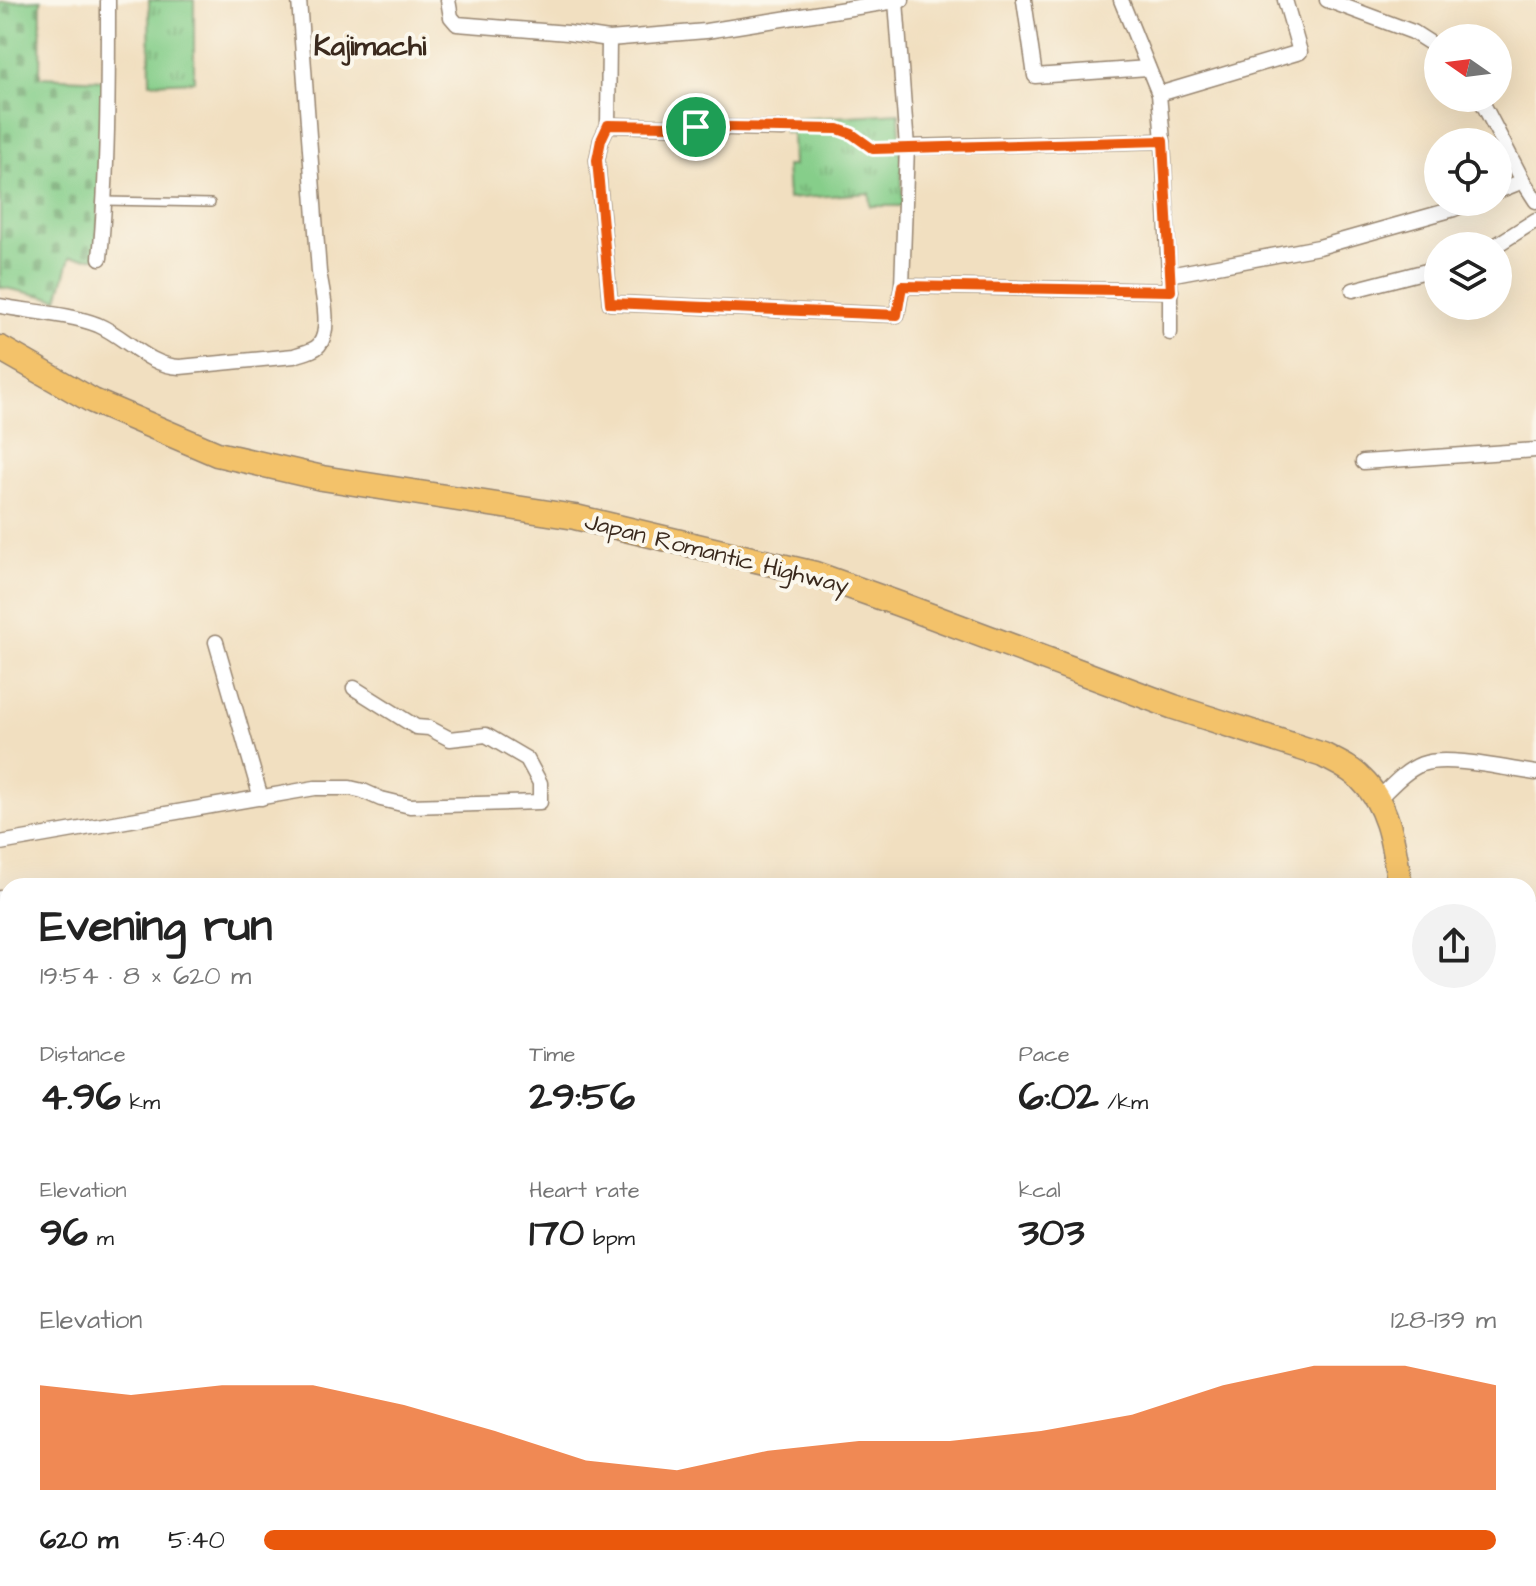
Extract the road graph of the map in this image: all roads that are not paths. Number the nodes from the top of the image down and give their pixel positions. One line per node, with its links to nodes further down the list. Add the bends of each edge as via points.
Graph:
1 (108, 0): 20 (street)
2 (299, 0): 32 (street, via 325,308 319,346 294,356 168,366 100,326)
3 (448, 0): 9 (street, via 457,24)
4 (1024, 0): 11 (street, via 1035,76)
5 (1121, 0): 11 (street)
6 (1285, 0): 12 (street, via 1300,52)
7 (1327, 0): 10 (street)
8 (899, 1): 9 (street, via 706,31); 17 (street)
9 (609, 39): 14 (street)
10 (1424, 39)
11 (1148, 68): 12 (street)
12 (1159, 94): 16 (street)
13 (1487, 112): 18 (street)
14 (608, 125): 15 (street); 29 (street, via 597,160 610,303 897,315)
15 (783, 129)
16 (1163, 141): 17 (street); 28 (street)
17 (907, 147): 29 (street)
18 (1523, 181): 19 (street); 21 (street)
19 (1512, 185)
20 (105, 201): 22 (lane); 26 (street)
21 (1536, 201)
22 (211, 203)
23 (1429, 216): 28 (street, via 1319,247)
24 (1536, 220): 25 (street)
25 (1512, 235)
26 (100, 258)
27 (1424, 272): 30 (street)
28 (1169, 275): 31 (street)
29 (902, 286): 31 (street)
30 (1353, 290)
31 (1171, 291): 33 (street)
32 (0, 306)
33 (1170, 333)
34 (0, 348): 41 (highway, Japan Romantic Highway, via 93,401 228,457 322,478 575,517 815,574 1174,707 1323,755 1363,780)
35 (1536, 450): 36 (street)
36 (1363, 462)
37 (216, 642): 40 (street)
38 (354, 688): 40 (street, via 416,727 450,739 486,735 527,759 540,783 540,802 410,806 350,788)
39 (1536, 773): 41 (street, via 1446,760 1422,764)
40 (261, 798): 42 (street)
41 (1377, 800): 43 (highway, Japan Romantic Highway)
42 (0, 843)
43 (1398, 876)

